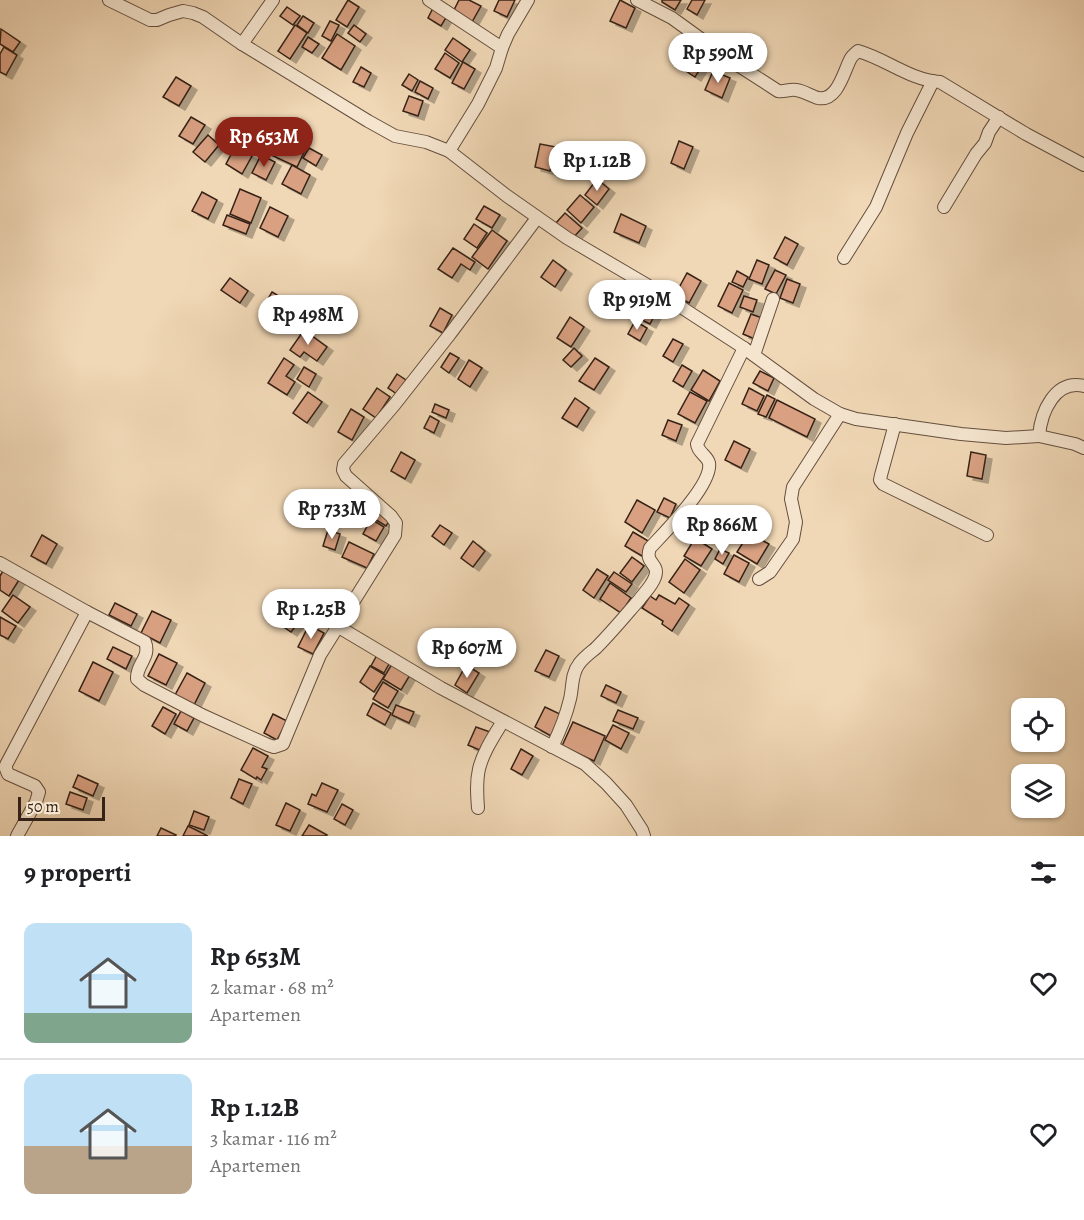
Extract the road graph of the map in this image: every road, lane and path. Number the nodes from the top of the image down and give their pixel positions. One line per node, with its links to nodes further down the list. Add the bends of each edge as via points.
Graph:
1 (110, 0): 6 (street, via 150,20 183,11 193,13)
2 (273, 0): 6 (street)
3 (429, 0): 7 (street)
4 (528, 0): 7 (street)
5 (637, 0): 8 (street, via 672,18 781,92 800,90 818,98 831,95 858,51)
6 (242, 44): 10 (street, via 395,136)
7 (502, 48): 10 (street, via 478,104)
8 (933, 81): 9 (street); 14 (street, via 876,207)
9 (999, 117): 11 (street); 12 (street)
10 (449, 151): 13 (street)
11 (1084, 165)
12 (944, 207)
13 (537, 218): 16 (street); 26 (street, via 395,404 344,464 346,476 391,516 396,528)
14 (844, 258)
15 (773, 299): 16 (street)
16 (749, 351): 18 (street); 28 (street, via 697,444 710,464 708,475 687,509 650,548 649,560 656,568 652,583 619,624 580,662 563,725)
17 (1084, 386): 20 (street, via 1061,388 1052,398)
18 (840, 414): 19 (street); 24 (street, via 793,488 796,522 792,539 770,572)
19 (895, 424): 20 (street, via 1006,438); 22 (street, via 880,480 883,484)
20 (1040, 436): 21 (street)
21 (1084, 448)
22 (987, 535)
23 (0, 562): 25 (street)
24 (759, 579)
25 (87, 612): 26 (street, via 145,642 147,655 137,673 137,679 144,685 274,747 283,744 320,655); 30 (street, via 6,765 8,774 35,786 39,792)
26 (337, 626): 27 (street)
27 (503, 721): 28 (street); 29 (street, via 479,769)
28 (552, 747): 31 (street, via 585,764 606,783 626,805)
29 (478, 808)
30 (17, 836)
31 (644, 836)

